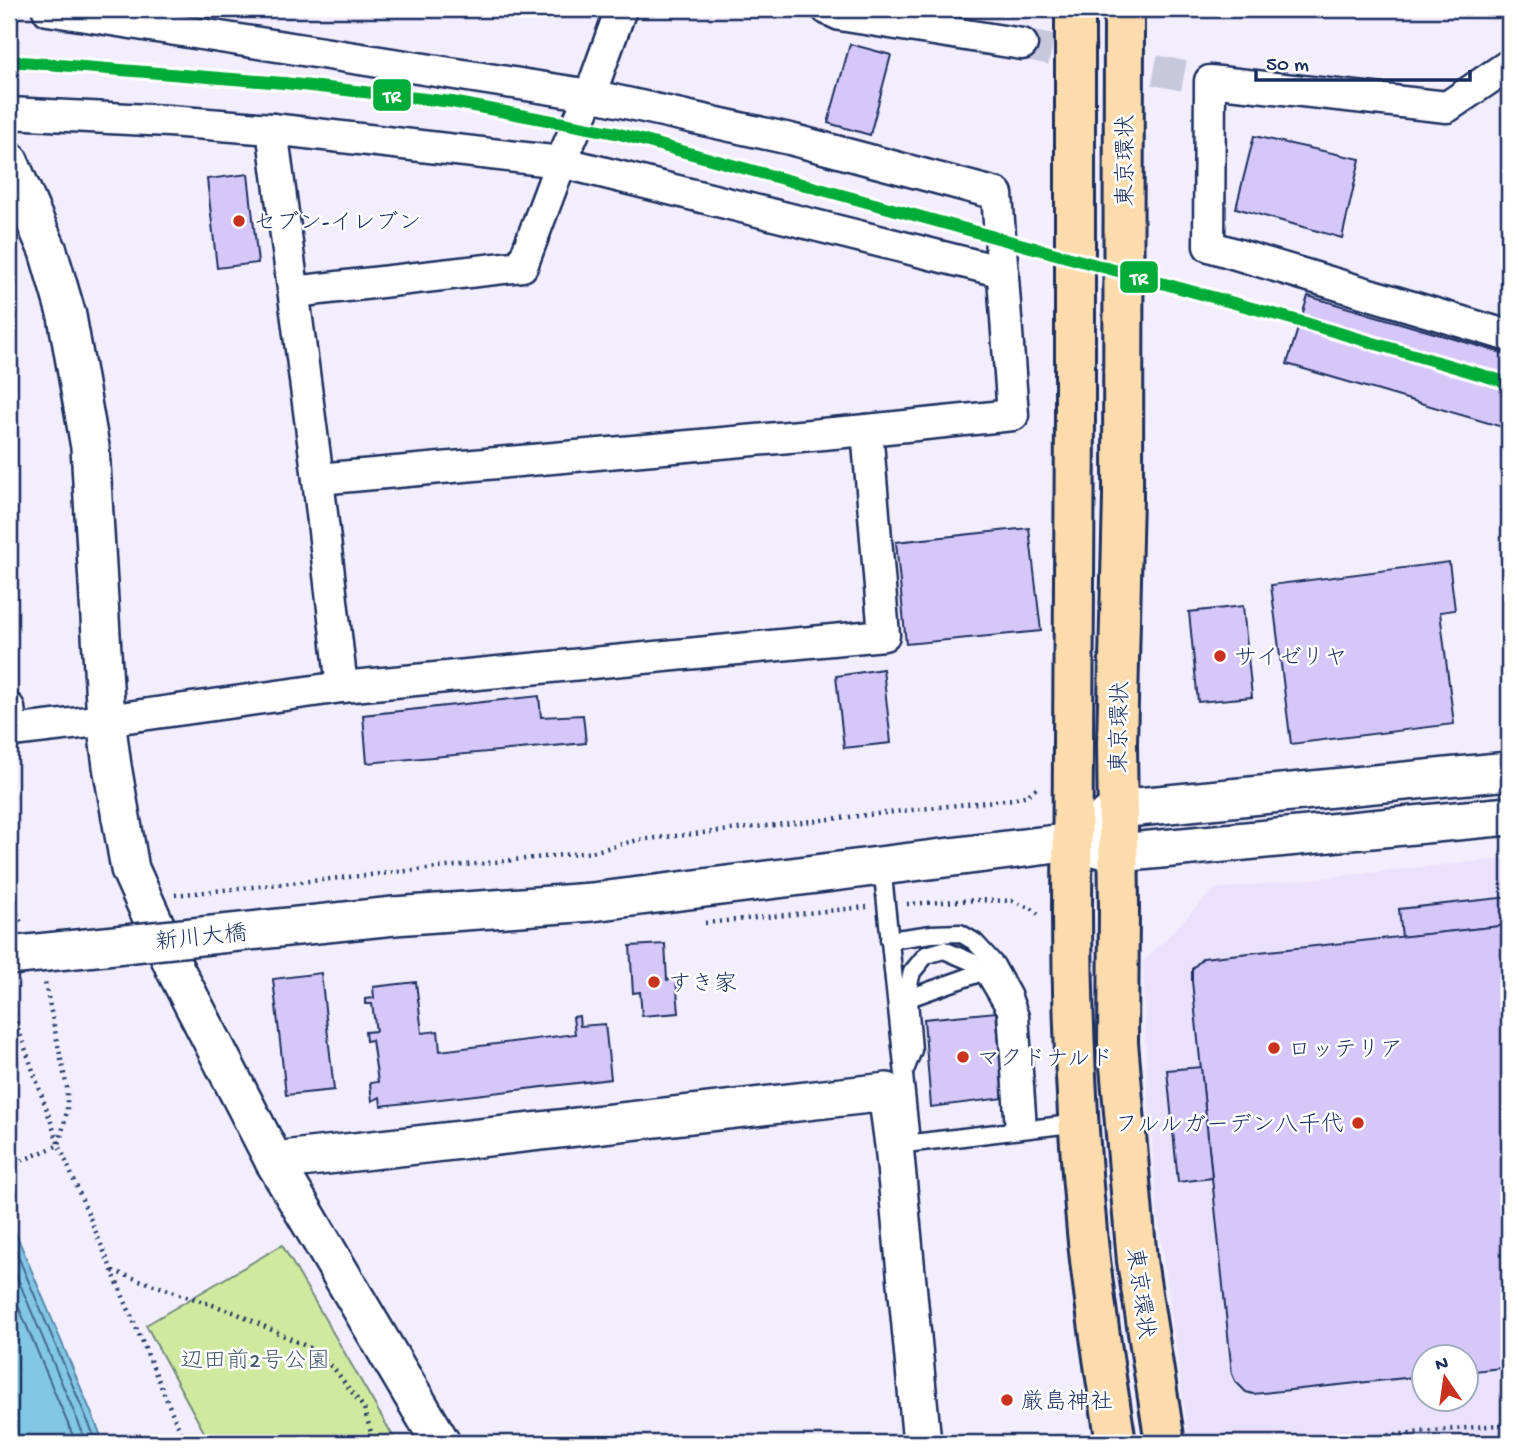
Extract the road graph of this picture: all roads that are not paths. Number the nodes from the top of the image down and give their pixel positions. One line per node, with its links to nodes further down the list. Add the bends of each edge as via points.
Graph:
1 (48, 9): 8 (street)
2 (621, 9): 8 (street)
3 (827, 9): 6 (street, via 840,15)
4 (1075, 9): 24 (highway, 東京環状)
5 (1124, 9): 22 (highway, 東京環状)
6 (1022, 44)
7 (1509, 65): 15 (street, via 1447,107 1210,81 1209,246)
8 (590, 95): 12 (street); 13 (street, via 790,139 997,194)
9 (9, 113): 10 (street)
10 (272, 130): 12 (street); 14 (street)
11 (9, 161): 20 (street, via 48,251 67,316 88,434)
12 (561, 162): 13 (street); 14 (street, via 522,265)
13 (1003, 272): 16 (street, via 1013,415)
14 (294, 292): 17 (street)
15 (1509, 336)
16 (867, 430): 17 (street); 18 (street, via 884,635)
17 (318, 479): 18 (street)
18 (342, 687): 20 (street)
19 (9, 708): 20 (street, via 12,731)
20 (106, 720): 35 (street, via 130,869 175,969)
21 (1509, 771): 22 (street)
22 (1117, 809): 24 (street); 25 (highway, 東京環状)
23 (1509, 817): 25 (street)
24 (1072, 842): 25 (street); 26 (street, 新川大橋); 32 (highway, 東京環状)
25 (1119, 853): 39 (highway, 東京環状, via 1119,1056 1137,1261)
26 (882, 866): 27 (lane); 28 (street, 新川大橋, bridge, via 592,902)
27 (889, 940): 31 (lane); 33 (lane, via 960,933 996,965 1020,1016)
28 (17, 944)
29 (982, 972): 30 (lane); 30 (lane, via 972,962 944,950 926,955 912,972); 33 (lane, via 1006,1011)
30 (909, 998): 31 (lane, via 913,1049)
31 (904, 1073): 34 (lane)
32 (1079, 1123): 33 (lane); 38 (highway, 東京環状, via 1087,1233)
33 (1021, 1129): 34 (lane)
34 (903, 1143): 35 (street, via 887,1092); 37 (street)
35 (274, 1161): 36 (street)
36 (441, 1443)
37 (922, 1443)
38 (1116, 1443)
39 (1165, 1443)

